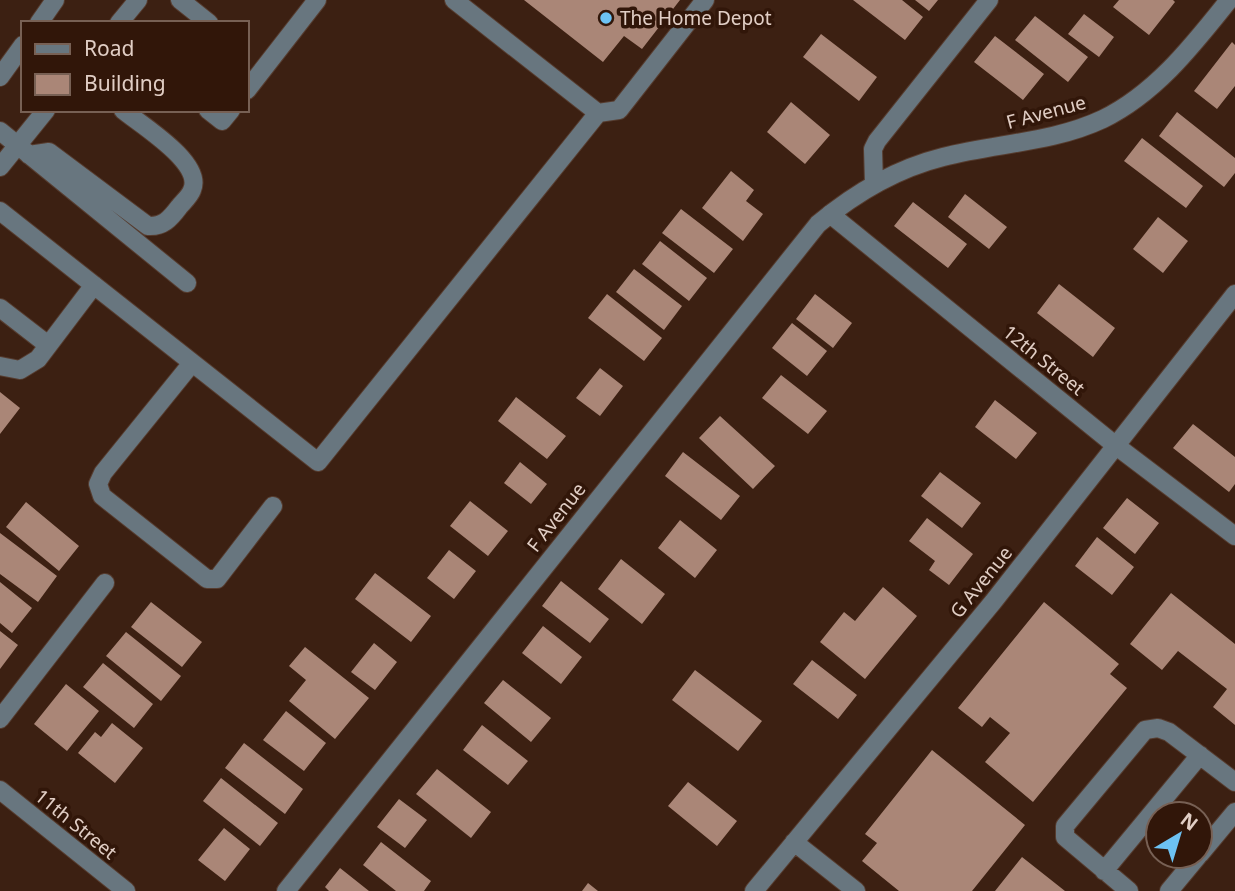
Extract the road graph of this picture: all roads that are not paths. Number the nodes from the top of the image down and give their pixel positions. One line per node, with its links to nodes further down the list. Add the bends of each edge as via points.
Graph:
1 (55, 0): 9 (street)
2 (138, 0): 10 (street)
3 (180, 0): 11 (street)
4 (317, 0): 14 (street)
5 (454, 0): 19 (street)
6 (705, 0): 19 (street, via 619,110)
7 (989, 0): 23 (street, via 877,141)
8 (1229, 0): 23 (street, F Avenue, via 1162,77 1103,119 1048,137 942,157)
9 (40, 21)
10 (120, 21)
11 (206, 21)
12 (21, 48): 13 (street)
13 (0, 77)
14 (248, 89)
15 (45, 112): 21 (street)
16 (126, 112): 21 (street, via 186,160 193,176 193,188 159,227 148,226 49,152)
17 (211, 112): 18 (street, via 222,121)
18 (229, 112)
19 (598, 113): 31 (street, via 318,462)
20 (0, 131): 21 (street)
21 (23, 150): 22 (street); 26 (street)
22 (0, 167)
23 (874, 184): 25 (street, F Avenue)
24 (0, 211): 27 (street)
25 (830, 214): 33 (street, 12th Street); 47 (street, F Avenue, via 786,260)
26 (187, 283)
27 (94, 285): 30 (street); 31 (street)
28 (1235, 294): 33 (street, G Avenue)
29 (0, 308): 30 (street)
30 (48, 345): 32 (street, via 38,359 20,370)
31 (192, 363): 34 (street, via 103,473 98,484 102,496 206,579 217,579)
32 (0, 366)
33 (1115, 445): 35 (street, 12th Street); 43 (street, G Avenue, via 993,602)
34 (273, 506)
35 (1235, 536)
36 (105, 583): 37 (street)
37 (0, 719)
38 (1200, 755): 39 (street); 45 (street); 45 (street, via 1170,732 1145,730 1065,826 1065,837)
39 (1235, 782)
40 (0, 790): 46 (street, 11th Street)
41 (1235, 812): 42 (street)
42 (1214, 837)
43 (794, 842): 48 (street, G Avenue); 49 (street)
44 (1186, 870): 51 (street)
45 (1104, 871): 50 (street)
46 (126, 891)
47 (286, 891)
48 (754, 891)
49 (856, 891)
50 (1129, 891)
51 (1169, 891)

